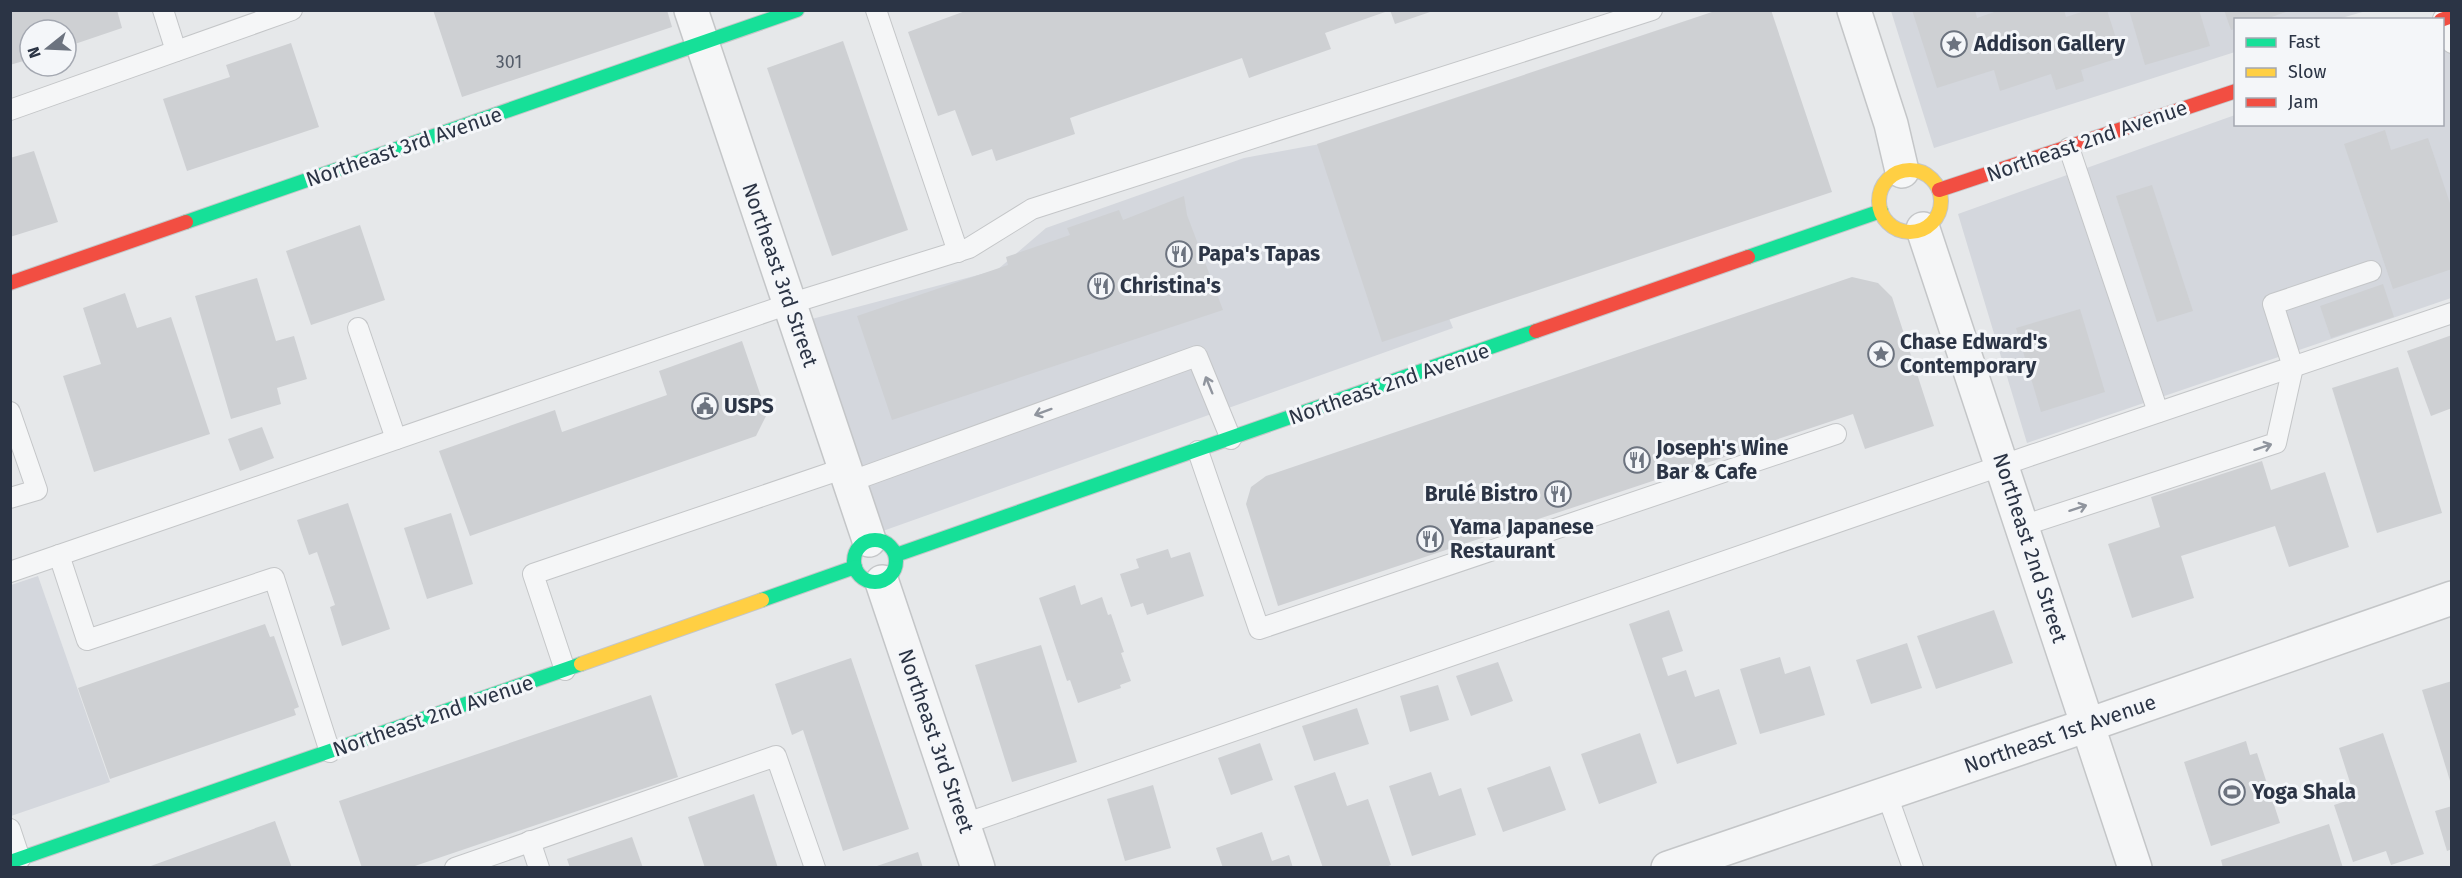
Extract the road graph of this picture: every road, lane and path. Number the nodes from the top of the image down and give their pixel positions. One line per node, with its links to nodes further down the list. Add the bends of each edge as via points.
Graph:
1 (163, 10): 11 (lane)
2 (292, 10): 11 (lane)
3 (691, 10): 9 (street, Northeast 3rd Street)
4 (797, 10): 9 (street, Northeast 3rd Avenue)
5 (876, 10): 19 (lane)
6 (1652, 10): 19 (lane, via 1032,209)
7 (1854, 10): 15 (street)
8 (2445, 18): 10 (lane)
9 (702, 43): 21 (street, Northeast 3rd Avenue); 22 (street, Northeast 3rd Street)
10 (2451, 44)
11 (176, 51): 13 (lane)
12 (2234, 91): 14 (street, Northeast 2nd Avenue)
13 (10, 110)
14 (2069, 148): 16 (street, Northeast 2nd Avenue); 27 (lane)
15 (1902, 171): 16 (street, via 1928,176); 17 (street, via 1886,182 1879,201)
16 (1939, 190): 18 (street, via 1936,217)
17 (1881, 211): 18 (street, via 1886,220 1903,231); 30 (street, Northeast 2nd Avenue)
18 (1923, 229): 32 (street, Northeast 2nd Street)
19 (958, 252): 22 (lane)
20 (2371, 271): 25 (lane, via 2273,304)
21 (10, 283)
22 (789, 304): 29 (lane); 33 (street, Northeast 3rd Street)
23 (2451, 313): 25 (lane)
24 (358, 328): 29 (lane)
25 (2293, 367): 27 (lane); 35 (lane, one-way to 25, via 2276,443)
26 (10, 412): 34 (lane, via 37,490)
27 (2158, 412): 32 (lane)
28 (1836, 434): 31 (lane, via 1259,629)
29 (396, 439): 36 (lane)
30 (1231, 439): 31 (street, Northeast 2nd Avenue); 33 (lane, one-way to 33, via 1197,356)
31 (1198, 451): 37 (street, Northeast 2nd Avenue)
32 (2003, 465): 35 (street, Northeast 2nd Street); 44 (lane)
33 (847, 475): 37 (street, Northeast 3rd Street); 40 (lane, via 533,574)
34 (10, 498)
35 (2022, 526): 41 (street, Northeast 2nd Street)
36 (59, 555): 38 (lane); 42 (lane, via 87,640 274,578)
37 (875, 561): 40 (street, Northeast 2nd Avenue); 44 (street, Northeast 3rd Street)
38 (10, 572)
39 (2451, 598): 41 (street, Northeast 1st Avenue)
40 (565, 670): 42 (street, Northeast 2nd Avenue)
41 (2088, 725): 43 (street, Northeast 1st Avenue); 54 (street, Northeast 2nd Street)
42 (330, 752): 47 (street, Northeast 2nd Avenue)
43 (1886, 792): 52 (street, Northeast 1st Avenue); 53 (lane)
44 (964, 824): 51 (street, Northeast 3rd Street)
45 (10, 829): 47 (lane)
46 (530, 841): 48 (lane); 49 (lane); 50 (lane, via 776,756)
47 (15, 860)
48 (455, 867)
49 (539, 867)
50 (815, 867)
51 (978, 867)
52 (1668, 867)
53 (1913, 867)
54 (2134, 867)

